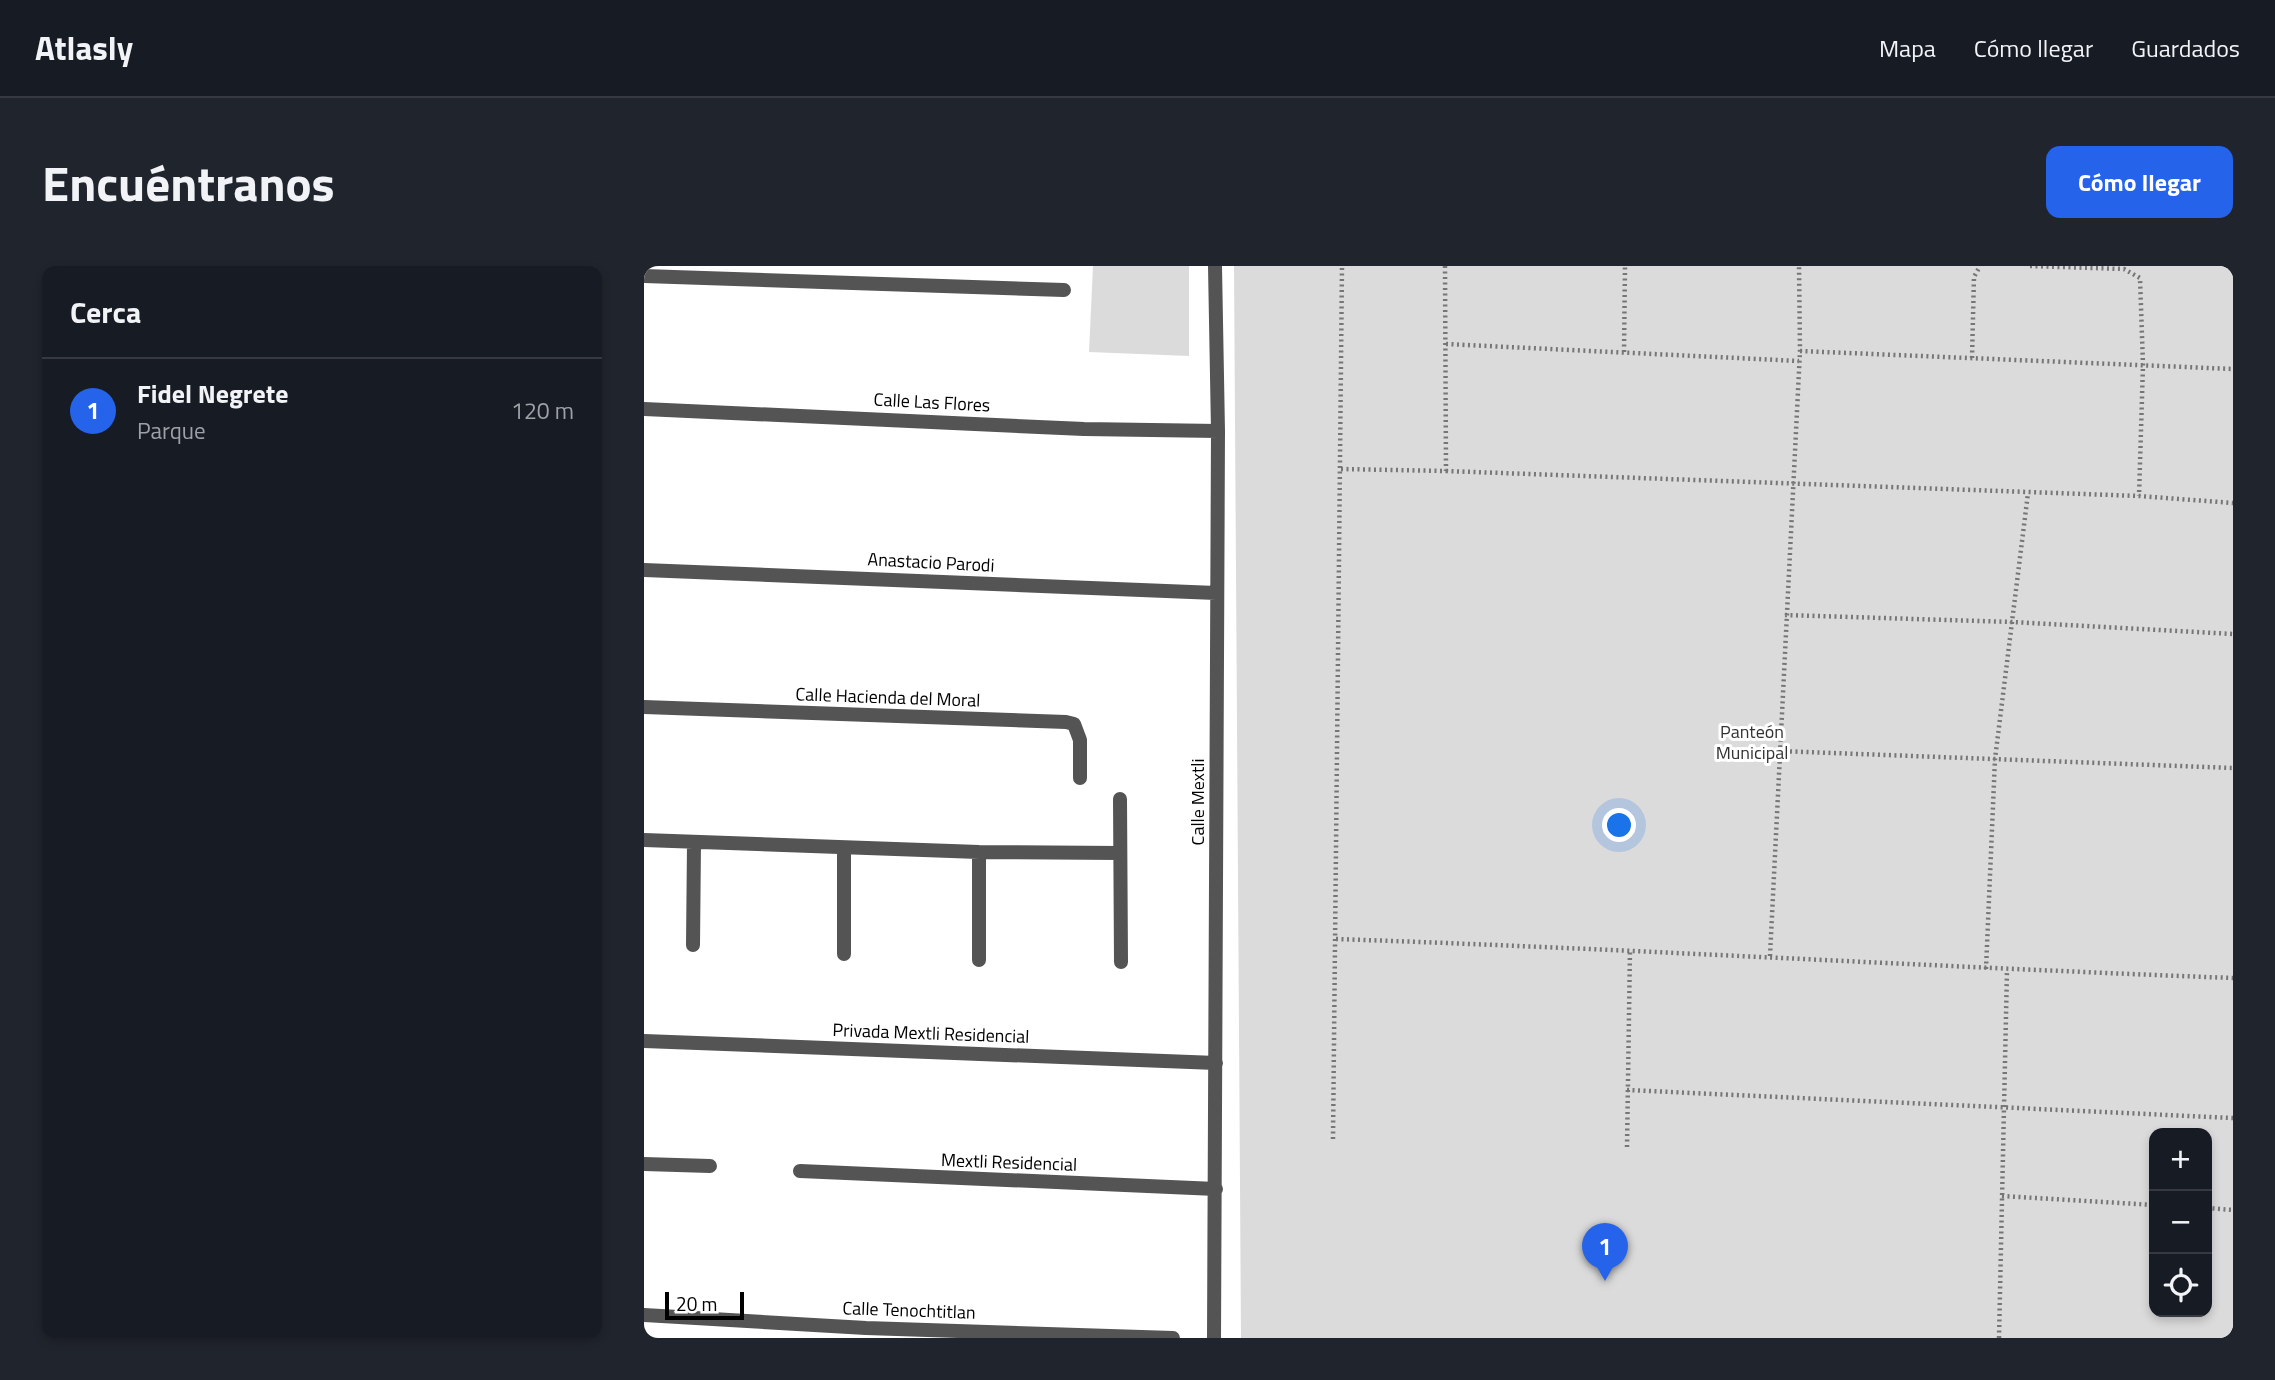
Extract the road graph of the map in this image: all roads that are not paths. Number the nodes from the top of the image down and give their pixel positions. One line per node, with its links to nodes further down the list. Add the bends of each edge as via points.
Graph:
1 (1215, 266): 5 (street, Calle Mextli)
2 (644, 276): 3 (street)
3 (1064, 290)
4 (644, 409): 5 (street, Calle Las Flores)
5 (1218, 431): 7 (street, Calle Mextli)
6 (644, 570): 7 (street, Anastacio Parodi)
7 (1216, 593): 21 (street, Calle Mextli)
8 (644, 707): 9 (street, Calle Hacienda del Moral, via 1066,722 1079,731)
9 (1080, 778)
10 (1120, 799): 15 (street)
11 (644, 840): 12 (street)
12 (694, 843): 13 (street); 16 (street)
13 (844, 848): 14 (street); 17 (street)
14 (979, 852): 15 (street); 18 (street)
15 (1120, 853): 19 (street)
16 (693, 945)
17 (844, 954)
18 (979, 960)
19 (1121, 962)
20 (644, 1041): 21 (street, Privada Mextli Residencial)
21 (1216, 1063): 25 (street, Calle Mextli)
22 (644, 1164): 23 (street)
23 (710, 1166)
24 (800, 1171): 25 (street, Mextli Residencial)
25 (1216, 1189): 28 (street, Calle Mextli)
26 (644, 1315): 27 (street, Calle Tenochtitlan)
27 (1173, 1338)
28 (1214, 1338)

